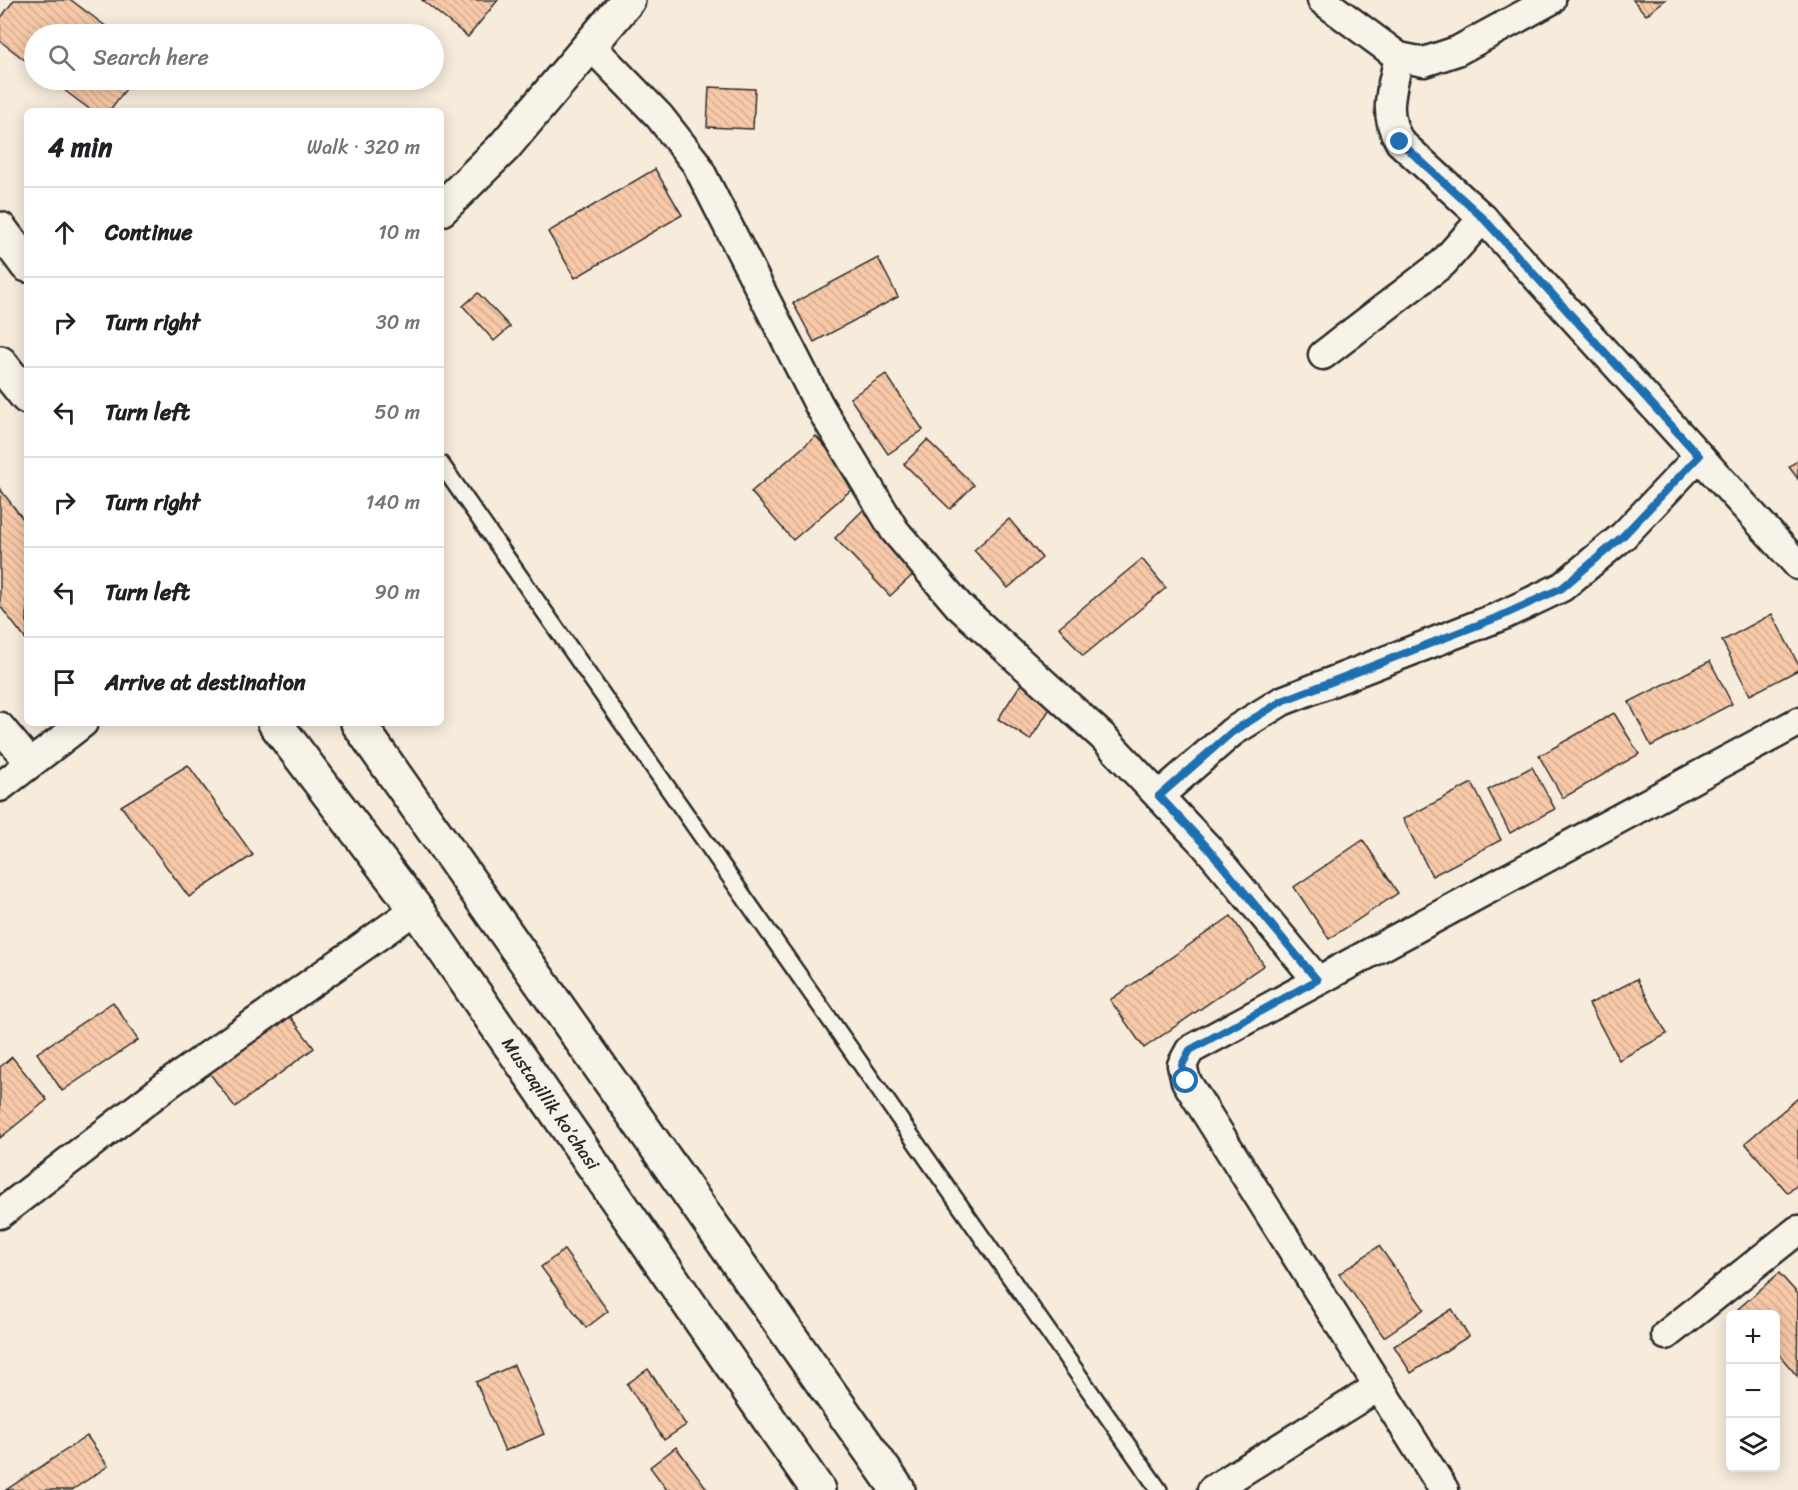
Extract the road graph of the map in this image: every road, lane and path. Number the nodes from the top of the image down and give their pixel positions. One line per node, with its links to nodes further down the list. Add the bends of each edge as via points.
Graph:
1 (628, 0): 4 (main road)
2 (1322, 0): 5 (street)
3 (1551, 0): 5 (street, via 1457,51 1424,62)
4 (591, 46): 6 (main road, via 504,147); 23 (street, via 659,116 696,163 820,407 895,531 959,606 1102,736)
5 (1399, 57): 7 (street, via 1388,109 1391,127 1400,142)
6 (444, 205)
7 (1483, 218): 10 (street, via 1443,263); 13 (street)
8 (0, 229): 9 (main road)
9 (24, 261)
10 (1323, 355)
11 (0, 363): 12 (main road)
12 (24, 393)
13 (1699, 456): 15 (street); 23 (street, via 1623,536 1562,588 1501,616 1282,701 1232,732)
14 (444, 468): 32 (lane)
15 (1798, 565)
16 (1798, 722): 25 (street)
17 (79, 726): 21 (street)
18 (277, 726): 24 (main road, Mustaqillik ko’chasi)
19 (360, 726): 31 (main road)
20 (0, 727): 21 (street)
21 (30, 763): 22 (street)
22 (0, 787)
23 (1159, 796): 25 (street, via 1206,846)
24 (416, 909): 26 (street, via 171,1082); 30 (main road, Mustaqillik ko’chasi)
25 (1317, 980): 29 (street, via 1190,1050 1182,1065 1186,1081)
26 (0, 1214)
27 (1793, 1244): 28 (street)
28 (1666, 1335)
29 (1378, 1387): 33 (street); 34 (street)
30 (818, 1490)
31 (898, 1490)
32 (1159, 1490)
33 (1212, 1490)
34 (1444, 1490)

